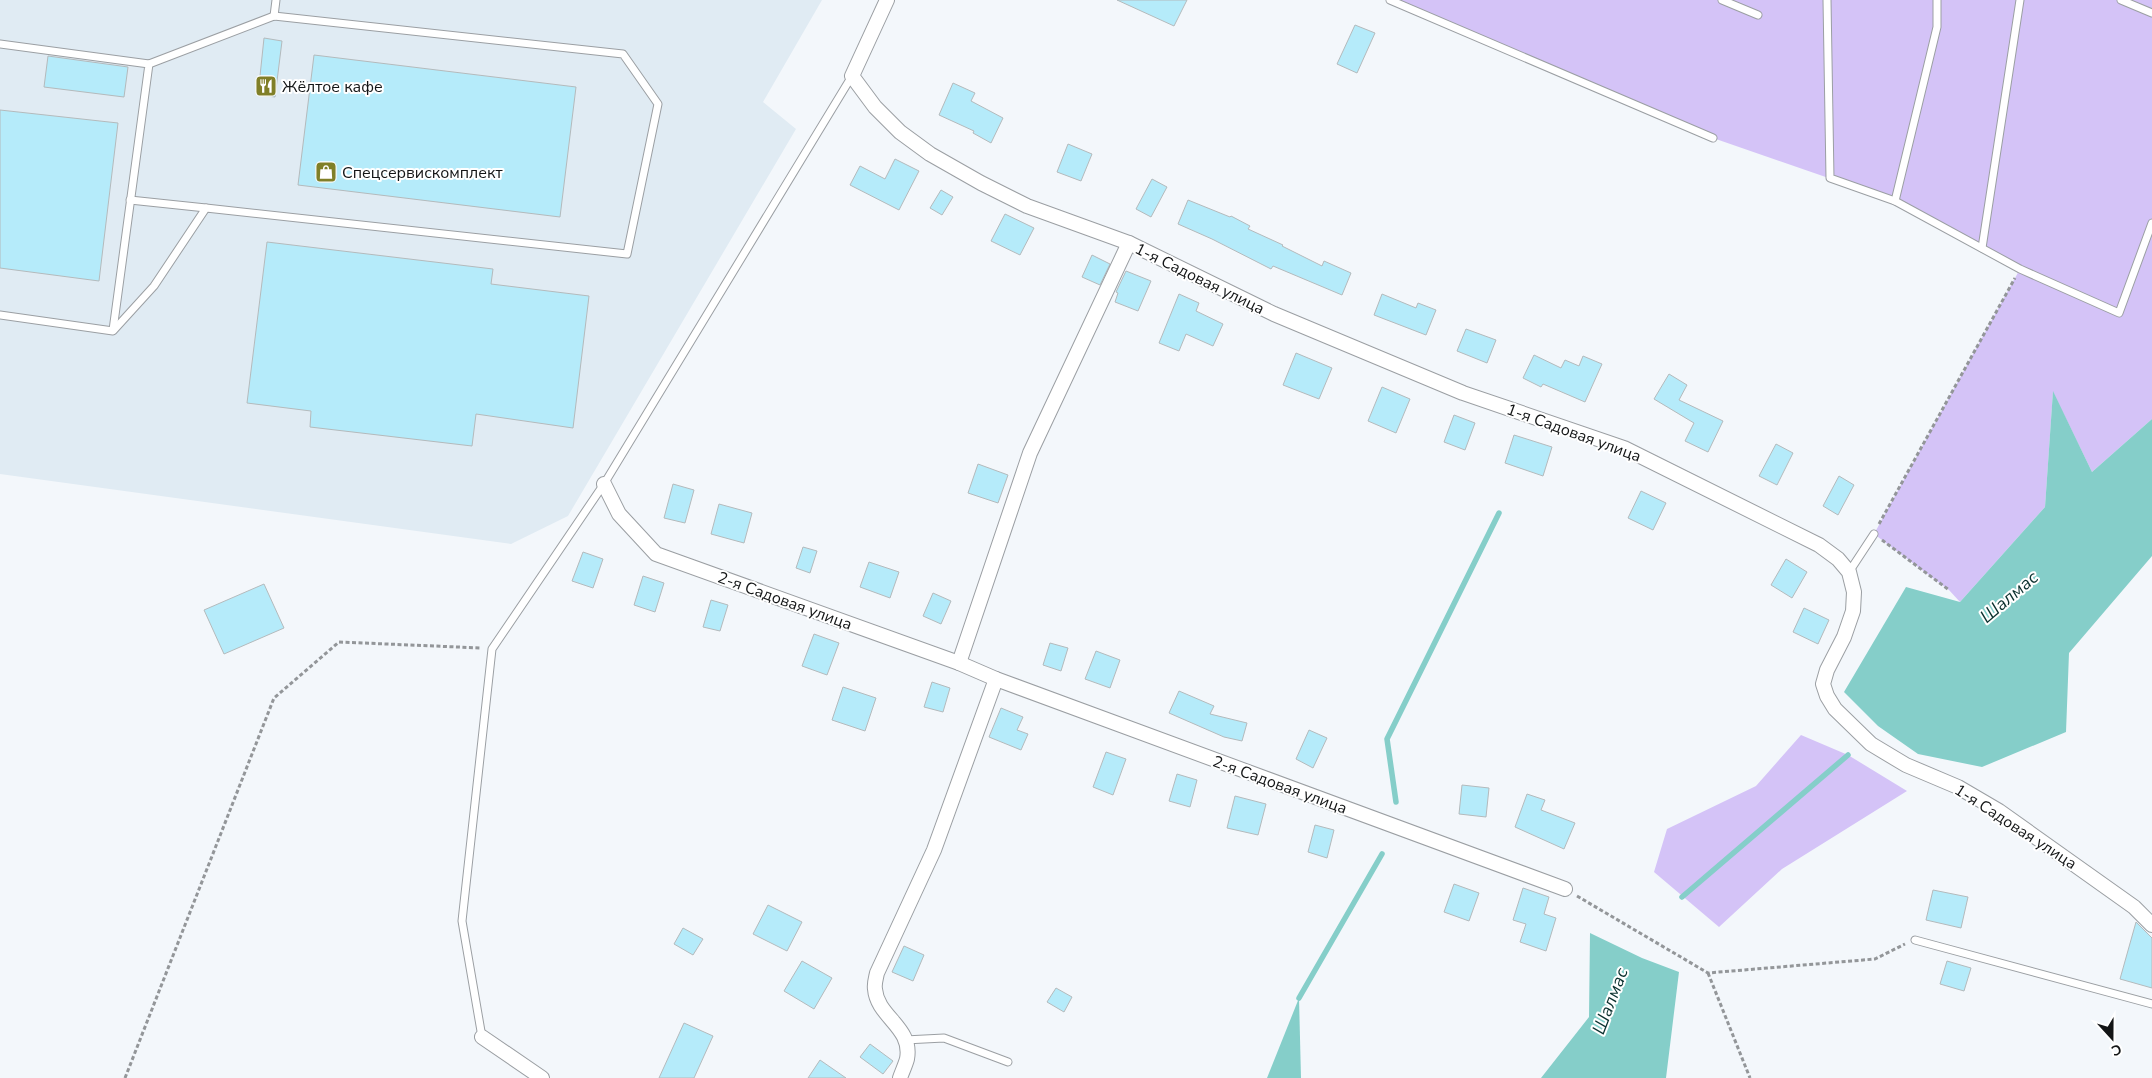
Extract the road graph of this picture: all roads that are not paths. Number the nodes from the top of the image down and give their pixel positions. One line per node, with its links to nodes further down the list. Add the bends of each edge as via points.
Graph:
1 (276, 0): 11 (lane)
2 (887, 0): 14 (street)
3 (1390, 0): 15 (lane)
4 (1722, 0): 10 (lane)
5 (1827, 0): 17 (lane, via 1830,178)
6 (1937, 0): 17 (lane, via 1937,27)
7 (2020, 0): 21 (lane)
8 (2121, 0): 9 (lane)
9 (2152, 13)
10 (1758, 15)
11 (274, 16): 13 (lane); 18 (lane, via 624,54 658,104 627,254)
12 (0, 44): 13 (lane)
13 (149, 64): 16 (lane)
14 (852, 76): 20 (street, 1-я Садовая улица, via 900,132 930,154 1027,206); 24 (lane)
15 (1713, 138)
16 (130, 200): 18 (lane); 23 (lane)
17 (1895, 201): 21 (lane)
18 (206, 208): 23 (lane, via 154,286)
19 (2152, 223): 21 (lane, via 2119,313 2020,269)
20 (1128, 243): 26 (street, 1-я Садовая улица, via 1274,314 1463,392 1624,448 1819,545 1838,559); 27 (street, via 1030,453)
21 (1982, 248)
22 (0, 315): 23 (lane)
23 (112, 331)
24 (604, 484): 27 (street, 2-я Садовая улица, via 619,514 656,554); 33 (lane, via 492,649 462,921)
25 (1874, 534): 26 (lane)
26 (1848, 572): 30 (street, 1-я Садовая улица, via 1854,592 1853,611 1823,684 1835,710 1871,744 1999,811 2134,907)
27 (959, 663): 28 (street, 2-я Садовая улица)
28 (996, 679): 29 (street, 2-я Садовая улица); 34 (street, via 934,850 877,973 875,989 878,1001 901,1029)
29 (1565, 888)
30 (2152, 924)
31 (1915, 940): 32 (lane)
32 (2152, 1004)
33 (482, 1037): 36 (street)
34 (905, 1040): 35 (lane, via 944,1038); 37 (street, via 907,1059)
35 (1008, 1062)
36 (542, 1078)
37 (900, 1078)

